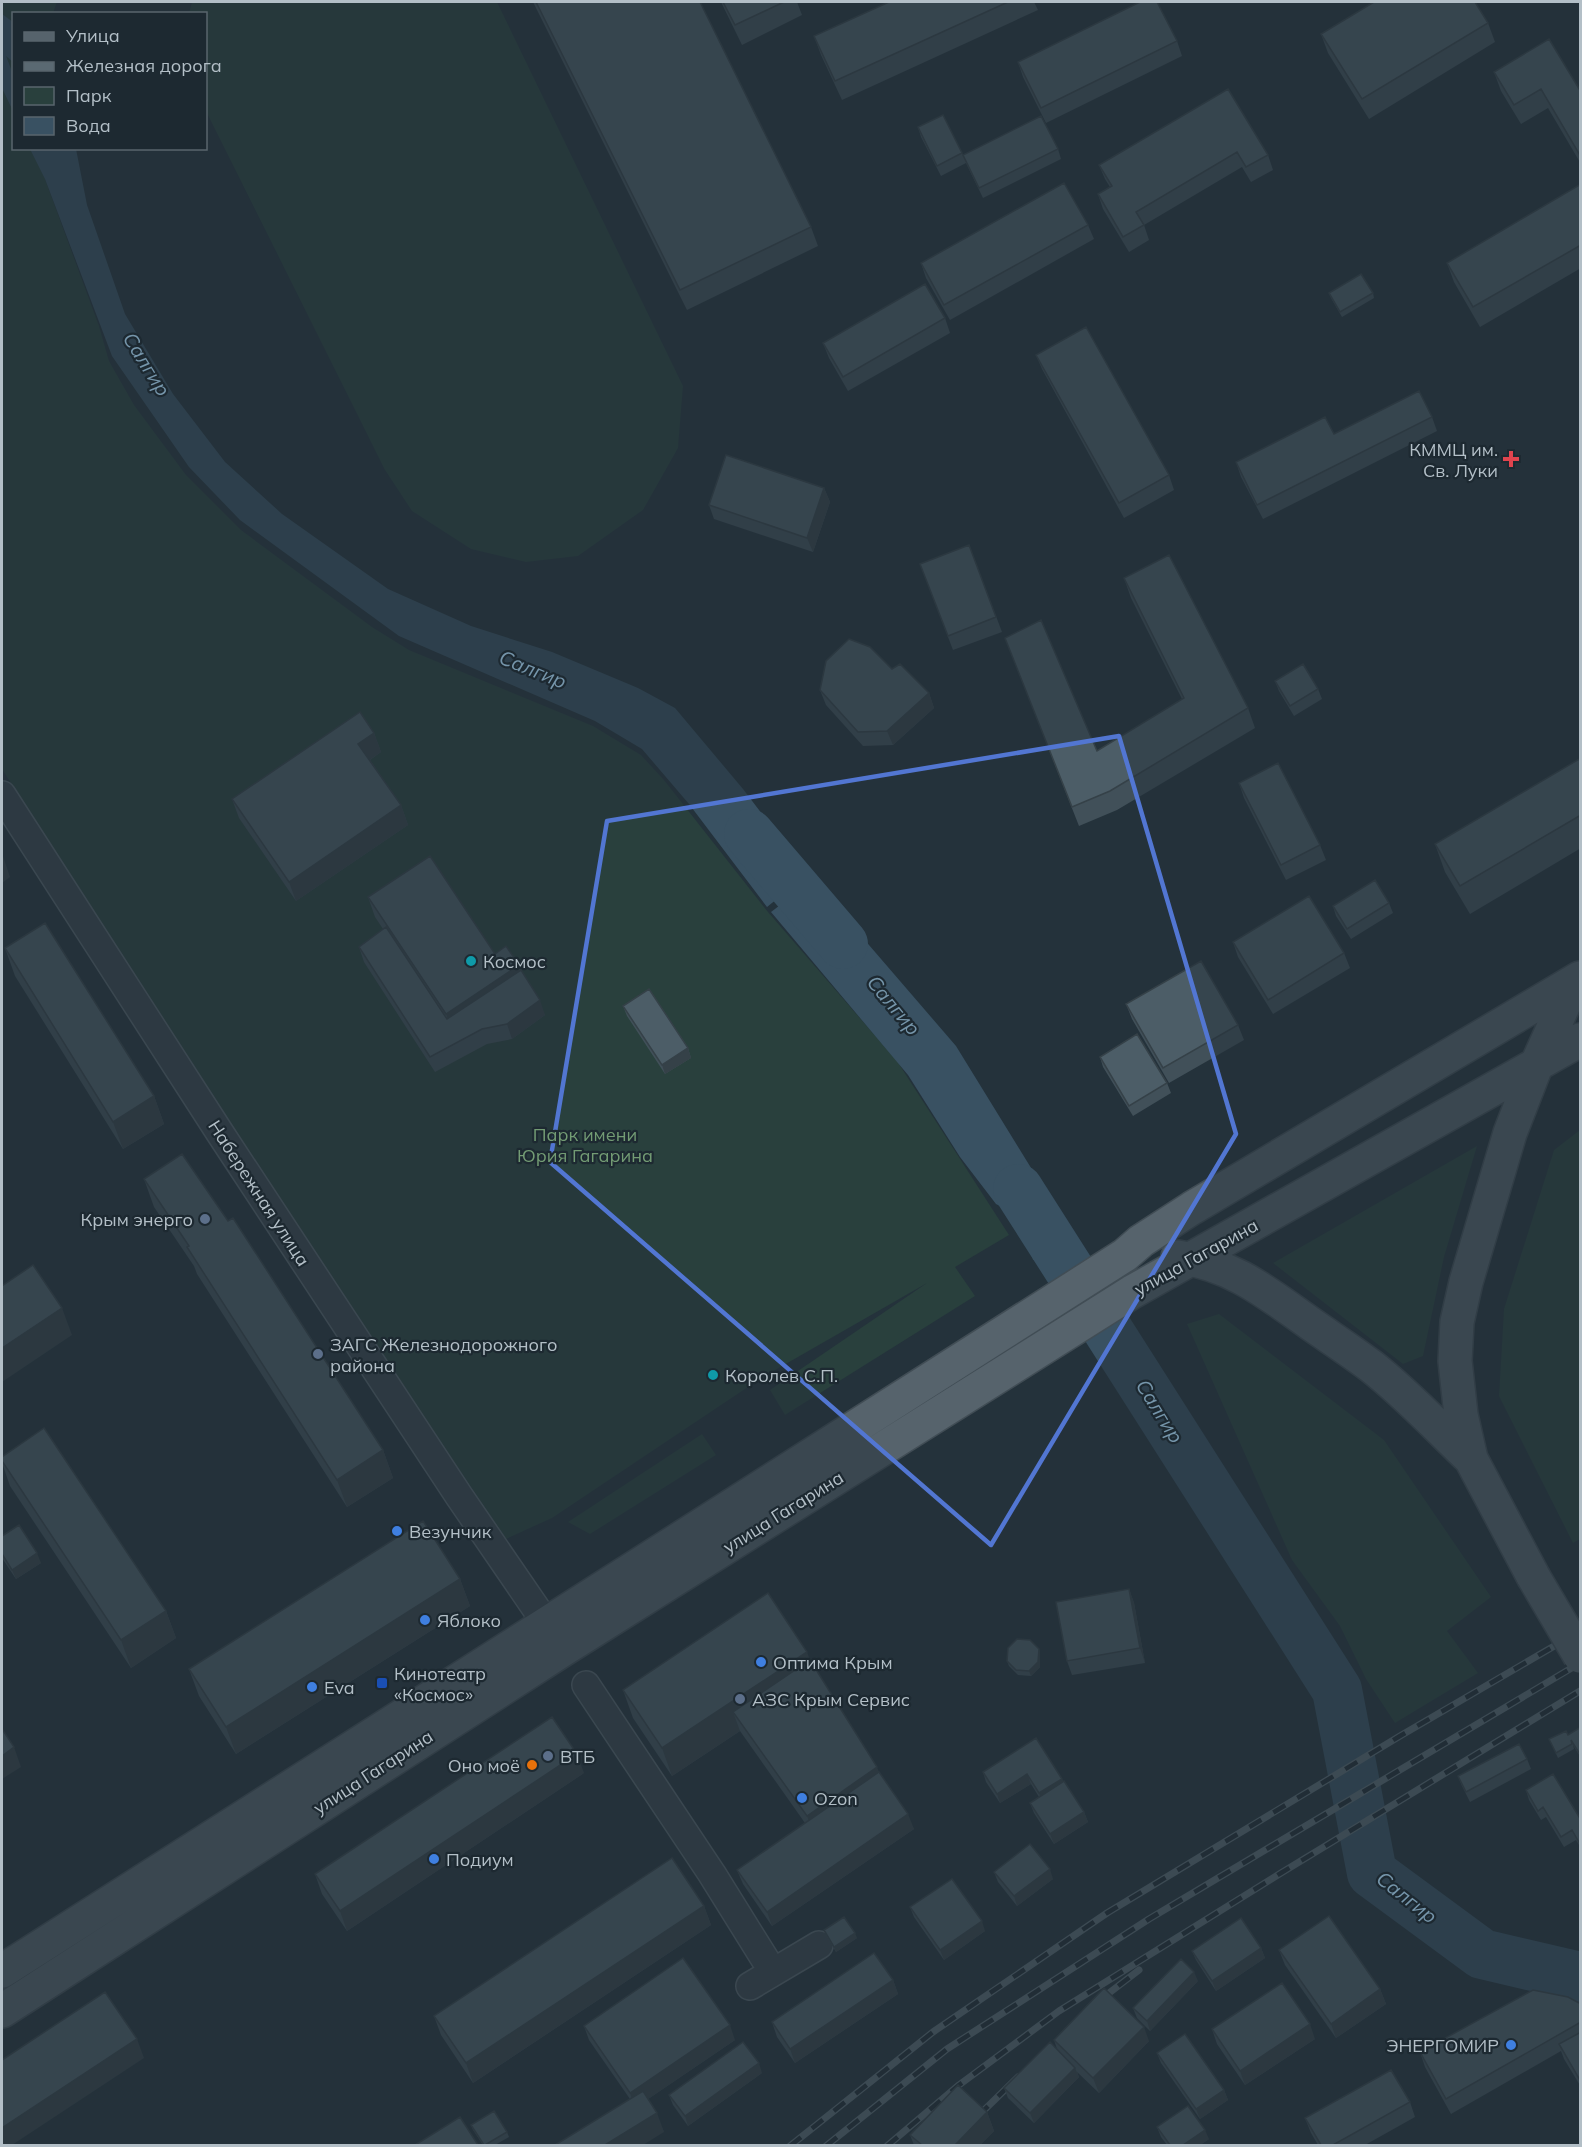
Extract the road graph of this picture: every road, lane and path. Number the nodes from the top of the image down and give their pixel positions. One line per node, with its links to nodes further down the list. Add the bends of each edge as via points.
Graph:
1 (2, 795): 8 (street, Набережная улица, via 220,1133)
2 (1578, 980): 4 (main road); 5 (main road, улица Гагарина, via 1192,1208)
3 (1581, 1040): 4 (main road, улица Гагарина)
4 (1536, 1066): 6 (main road, улица Гагарина); 7 (main road, via 1510,1133 1457,1322 1455,1361)
5 (1125, 1255): 6 (main road, via 1159,1254); 8 (main road, улица Гагарина)
6 (1192, 1259): 7 (main road, via 1248,1280 1353,1353 1401,1392); 15 (main road, улица Гагарина, via 564,1649)
7 (1471, 1459): 9 (main road, bridge)
8 (546, 1623): 12 (main road, улица Гагарина)
9 (1581, 1656)
10 (586, 1684): 13 (street)
11 (819, 1945): 13 (street)
12 (2, 1971)
13 (773, 1972): 14 (street)
14 (750, 1986)
15 (2, 2011)

